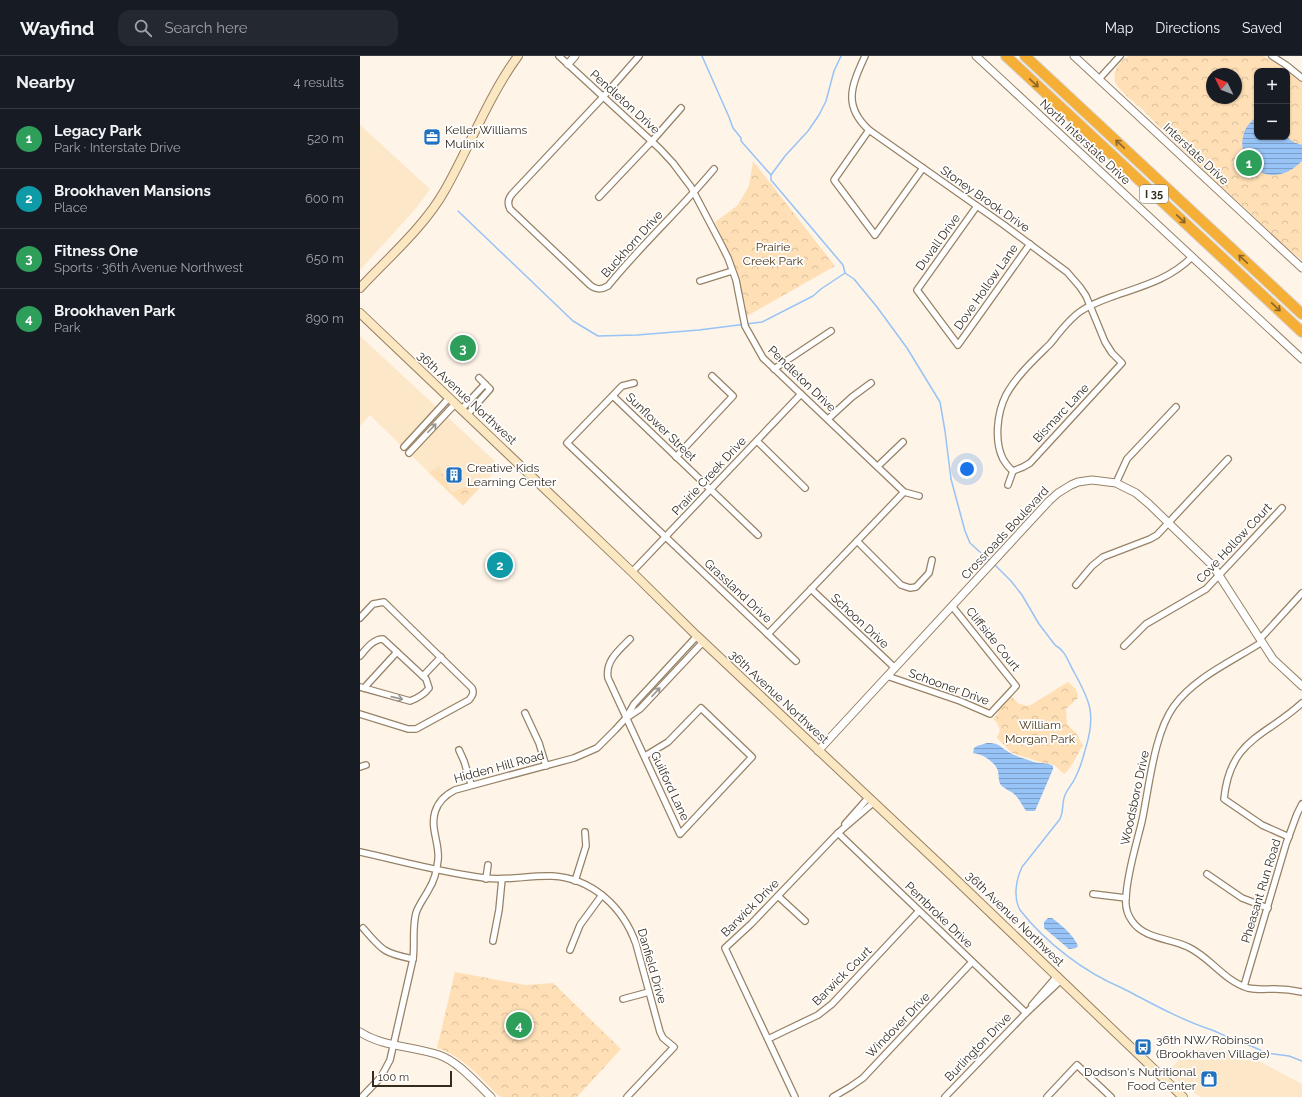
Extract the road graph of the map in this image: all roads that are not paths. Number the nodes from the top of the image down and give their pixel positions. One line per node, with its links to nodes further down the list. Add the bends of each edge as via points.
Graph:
1 (518, 56): 29 (main road, via 502,78 434,207)
2 (559, 56): 12 (street, Pendleton Drive)
3 (575, 56): 12 (street)
4 (639, 56): 15 (street)
5 (865, 56): 17 (street, Stoney Brook Drive, via 854,84 851,103 860,121)
6 (976, 56): 25 (street, North Interstate Drive)
7 (1006, 56): 35 (highway, I 35, one-way to 35)
8 (1025, 56): 33 (highway, I 35, one-way to 8)
9 (1074, 56): 14 (street, Interstate Drive)
10 (1120, 56): 14 (street)
11 (1272, 56): 13 (street)
12 (568, 64): 15 (street, Pendleton Drive)
13 (1302, 78)
14 (1099, 79): 26 (street, Interstate Drive)
15 (603, 97): 18 (street, Pendleton Drive); 21 (street, Buckhorn Drive, via 510,196 508,203 511,211 590,285 600,289 608,286)
16 (681, 108): 18 (street)
17 (869, 130): 19 (street, Stoney Brook Drive); 19 (street, via 834,180 875,235)
18 (652, 141): 21 (street, Pendleton Drive, via 673,163); 22 (street)
19 (923, 168): 23 (street, Stoney Brook Drive)
20 (714, 169): 21 (street, Buckhorn Drive)
21 (694, 193): 27 (street, Pendleton Drive)
22 (599, 197)
23 (977, 206): 24 (street, Stoney Brook Drive); 30 (street, Duvall Drive)
24 (1030, 244): 30 (street, Dove Hollow Lane, via 958,345); 31 (street, Stoney Brook Drive, via 1066,272 1080,287)
25 (1192, 257): 31 (street, via 1163,278); 36 (street, North Interstate Drive)
26 (1302, 268)
27 (732, 271): 28 (street); 38 (street, Pendleton Drive, via 745,324 763,358)
28 (700, 281)
29 (360, 288)
30 (917, 290)
31 (1090, 306): 37 (street, Stoney Brook Drive, via 1105,342); 56 (street, via 1070,321 1006,395 999,418 998,444 1003,459)
32 (360, 313): 45 (main road, 36th Avenue Northwest)
33 (1302, 314)
34 (831, 331): 38 (street)
35 (1302, 332)
36 (1302, 359)
37 (1122, 364): 56 (street, Bismarc Lane, via 1030,463)
38 (774, 369): 43 (street, Pendleton Drive)
39 (712, 376): 53 (street, via 733,396)
40 (478, 378): 45 (street, via 490,389)
41 (634, 383): 44 (street, Sunflower Street, via 622,386)
42 (871, 383): 47 (street)
43 (801, 394): 47 (street, Pendleton Drive); 48 (street, Prairie Creek Drive)
44 (613, 396): 50 (street, Sunflower Street); 53 (street, Sunflower Street)
45 (458, 407): 51 (street); 52 (street, one-way to 45); 69 (main road, 36th Avenue Northwest)
46 (1176, 407): 57 (street, via 1127,460)
47 (828, 419): 55 (street, Pendleton Drive)
48 (757, 441): 59 (street); 60 (street, Prairie Creek Drive)
49 (904, 442): 55 (street)
50 (567, 443): 66 (street, Grassland Drive)
51 (404, 447)
52 (409, 453)
53 (676, 457): 60 (street, Sunflower Street)
54 (1228, 458): 64 (street)
55 (878, 466): 61 (street, Pendleton Drive)
56 (1013, 471): 58 (street)
57 (1116, 483): 64 (street, Crossroads Boulevard, via 1136,493); 74 (street, Crossroads Boulevard, via 1102,480 1084,481 1064,489 1049,501)
58 (1008, 485)
59 (805, 488)
60 (711, 489): 65 (street, Sunflower Street); 66 (street, Prairie Creek Drive)
61 (904, 492): 62 (street); 67 (street, Grassland Drive)
62 (918, 496)
63 (1282, 508): 70 (street, Cove Hollow Court)
64 (1169, 523): 70 (street, Crossroads Boulevard); 71 (street, via 1150,539 1103,557)
65 (758, 535)
66 (665, 538): 69 (street, Prairie Creek Drive); 76 (street, Grassland Drive)
67 (857, 541): 68 (street, via 907,588 919,584 931,570); 72 (street, Grassland Drive)
68 (932, 560)
69 (632, 572): 78 (main road, 36th Avenue Northwest)
70 (1220, 575): 79 (street, Crossroads Boulevard); 80 (street, Cove Hollow Court, via 1202,592 1146,624)
71 (1076, 585)
72 (811, 589): 76 (street, Grassland Drive); 85 (street, Schoon Drive)
73 (1302, 593): 79 (street, Woodsboro Drive)
74 (952, 606): 85 (street, Crossroads Boulevard); 90 (street, Cliffside Court, via 1016,686)
75 (360, 618): 83 (street, via 373,604 384,602)
76 (768, 634): 84 (street)
77 (630, 639): 94 (street, Guilford Lane, via 612,659 607,672)
78 (700, 639): 94 (street, Hidden Hill Road, via 640,709); 96 (main road, 36th Avenue Northwest)
79 (1261, 640): 88 (street, Crossroads Boulevard, via 1277,663); 115 (street, Woodsboro Drive, via 1194,685 1168,715 1158,743)
80 (1124, 646)
81 (397, 652): 82 (street, via 383,639 378,639); 86 (street); 89 (street)
82 (360, 656)
83 (441, 657): 86 (street); 93 (street, via 472,688 473,694 469,700 416,729 408,729)
84 (796, 661)
85 (895, 668): 87 (street, Crossroads Boulevard)
86 (423, 676): 89 (street, one-way to 86, via 410,701 429,688)
87 (887, 676): 90 (street, Schooner Drive, via 990,714); 96 (street, Crossroads Boulevard)
88 (1302, 686)
89 (362, 688)
90 (1000, 703)
91 (1302, 703): 104 (street, via 1245,746 1231,769 1224,799 1262,825)
92 (525, 713): 98 (street)
93 (360, 714)
94 (626, 718): 97 (street, Guilford Lane); 98 (street, Hidden Hill Road, via 605,741 590,752)
95 (459, 750): 99 (street)
96 (818, 751): 100 (main road, 36th Avenue Northwest)
97 (645, 756): 97 (street, Guilford Lane, via 680,834 752,757 701,708 668,742)
98 (546, 766): 99 (street, Hidden Hill Road)
99 (471, 784): 107 (street, Hidden Hill Road, via 449,793 436,810 433,825 438,848)
100 (870, 800): 103 (street, Barwick Drive); 124 (main road, 36th Avenue Northwest)
101 (1302, 804): 104 (street, Pheasant Run Road)
102 (585, 832): 111 (street, via 586,846)
103 (838, 833): 114 (street, Barwick Drive); 117 (street, Pembroke Drive)
104 (1289, 837): 116 (street, Pheasant Run Road)
105 (360, 852): 107 (street, Danfield Drive)
106 (488, 866): 109 (street)
107 (436, 869): 109 (street, Danfield Drive); 122 (street, Hidden Hill Road, via 431,885 416,913)
108 (1207, 874): 116 (street, via 1242,898)
109 (486, 878): 110 (street, Danfield Drive)
110 (502, 879): 111 (street, Danfield Drive, via 552,876); 120 (street)
111 (575, 881): 112 (street, Danfield Drive)
112 (602, 894): 121 (street, via 580,925); 126 (street, Danfield Drive, via 619,911 632,932)
113 (1094, 894): 115 (street)
114 (778, 896): 118 (street); 131 (street, Barwick Drive, via 725,948)
115 (1126, 898): 125 (street, Woodsboro Drive, via 1127,914 1139,929 1147,934 1187,946)
116 (1268, 908): 125 (street, Pheasant Run Road)
117 (919, 911): 123 (street, Pembroke Drive); 131 (street, Barwick Court, via 823,1012)
118 (805, 921)
119 (363, 928): 122 (street, via 385,951)
120 (493, 942)
121 (570, 950)
122 (412, 959): 132 (street, Hidden Hill Road)
123 (972, 962): 129 (street, Pembroke Drive); 137 (street, Windover Drive, via 863,1078)
124 (1059, 978): 129 (street, Burlington Drive); 141 (main road, 36th Avenue Northwest)
125 (1244, 986): 127 (street)
126 (648, 992): 128 (street); 135 (street, Danfield Drive, via 660,1032 674,1047)
127 (1302, 992)
128 (623, 999)
129 (1026, 1013): 138 (street, Burlington Drive)
130 (360, 1032): 132 (street, via 372,1039)
131 (768, 1039): 136 (street, Barwick Drive)
132 (394, 1044): 133 (street, Hidden Hill Road, via 385,1072); 134 (street, via 444,1057)
133 (362, 1097)
134 (491, 1097)
135 (627, 1097)
136 (795, 1097)
137 (833, 1097)
138 (945, 1097)
139 (1047, 1097): 140 (street, via 1076,1065)
140 (1111, 1097)
141 (1183, 1097)

